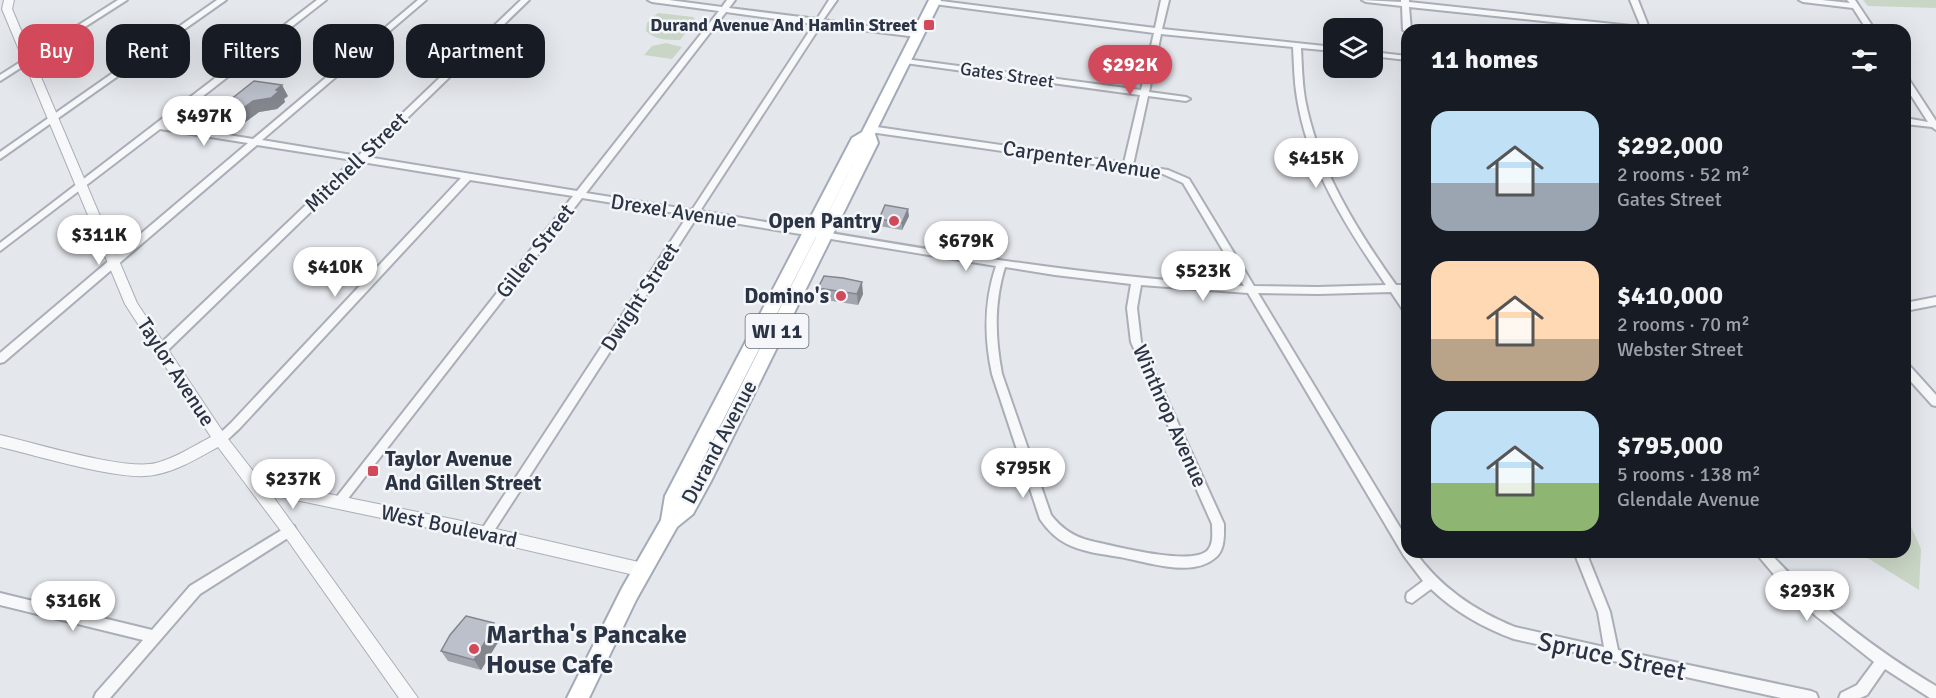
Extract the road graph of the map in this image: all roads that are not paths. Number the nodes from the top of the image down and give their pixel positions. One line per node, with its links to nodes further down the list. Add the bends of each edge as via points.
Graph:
1 (123, 0): 19 (street)
2 (222, 0): 38 (street)
3 (322, 0): 40 (street)
4 (422, 0): 43 (street)
5 (525, 0): 45 (street, Mitchell Street)
6 (652, 0): 17 (street)
7 (731, 0): 17 (street, Gillen Street)
8 (833, 0): 18 (street, Dwight Street)
9 (1165, 0): 24 (street)
10 (1366, 0): 14 (street)
11 (1634, 0): 22 (street)
12 (1803, 0): 15 (street)
13 (934, 1): 24 (street); 26 (main road, Durand Avenue / WI 11)
14 (1406, 2): 20 (street); 21 (street)
15 (1852, 3): 23 (street)
16 (7, 7): 25 (street, Taylor Avenue)
17 (723, 9): 18 (street); 49 (street, Gillen Street)
18 (819, 22): 26 (street); 50 (street, Dwight Street)
19 (85, 24)
20 (1407, 24)
21 (1595, 24)
22 (1644, 24)
23 (1867, 24)
24 (1159, 32): 27 (street); 36 (street)
25 (18, 34)
26 (917, 35): 31 (main road, Durand Avenue / WI 11)
27 (1297, 44): 28 (street); 57 (street, via 1301,98 1322,169 1350,224)
28 (1323, 48)
29 (1383, 55): 30 (street)
30 (1401, 57)
31 (905, 61): 36 (street, Gates Street); 42 (main road, Durand Avenue / WI 11)
32 (18, 67): 34 (street)
33 (36, 78): 38 (street, Taylor Avenue)
34 (0, 79)
35 (1911, 89): 41 (street)
36 (1144, 93): 37 (street, Gates Street); 46 (street)
37 (1186, 99)
38 (53, 118): 44 (street); 48 (street, Taylor Avenue)
39 (1911, 122): 41 (street)
40 (158, 126): 43 (street, Drexel Avenue); 48 (street)
41 (1935, 126)
42 (869, 132): 46 (street, Carpenter Avenue); 51 (main road, Durand Avenue / WI 11, via 872,141)
43 (255, 142): 45 (street, Drexel Avenue); 53 (street)
44 (0, 156)
45 (359, 159): 47 (street, Drexel Avenue); 62 (street, Mitchell Street)
46 (1128, 167): 58 (street, Carpenter Avenue, via 1172,174 1186,181)
47 (467, 177): 49 (street, Drexel Avenue); 66 (street)
48 (81, 185): 52 (street); 53 (street, Taylor Avenue)
49 (579, 195): 50 (street, Drexel Avenue); 69 (street, Gillen Street)
50 (695, 214): 51 (street, Drexel Avenue); 71 (street, Dwight Street)
51 (818, 234): 54 (street, Drexel Avenue); 76 (main road, Durand Avenue / WI 11, via 705,476 686,508 670,521)
52 (0, 248)
53 (114, 263): 62 (street, Taylor Avenue, via 131,304); 63 (street)
54 (1001, 264): 55 (street, Drexel Avenue); 55 (street, Winthrop Avenue, via 990,311 992,352 1041,509 1052,526 1080,543 1172,563 1191,563 1202,560 1216,546 1220,533 1136,342 1132,319)
55 (1136, 283): 58 (street, Drexel Avenue)
56 (1401, 288): 57 (street, Drexel Avenue)
57 (1394, 289): 58 (street, Drexel Avenue); 59 (street)
58 (1253, 291): 72 (street, Carpenter Avenue)
59 (1401, 299)
60 (1936, 301): 61 (street)
61 (1911, 306)
62 (162, 349): 66 (street, Taylor Avenue)
63 (0, 359)
64 (1911, 375): 65 (street)
65 (1936, 402)
66 (220, 439): 67 (street, via 179,461 142,471); 68 (street, Taylor Avenue)
67 (0, 441)
68 (254, 485): 69 (street, West Boulevard); 70 (street, Taylor Avenue)
69 (339, 502): 71 (street, West Boulevard)
70 (290, 530): 81 (street, via 201,585); 86 (street, Taylor Avenue)
71 (486, 533): 76 (street, West Boulevard)
72 (1401, 539)
73 (1414, 558): 77 (street, Carpenter Avenue)
74 (1582, 558): 82 (street, via 1604,612)
75 (1767, 558): 83 (street, via 1808,602)
76 (643, 570): 87 (main road, Durand Avenue / WI 11)
77 (1432, 581): 78 (street); 80 (street, Carpenter Avenue)
78 (1412, 597)
79 (0, 598): 81 (street)
80 (1456, 602): 82 (street, Spruce Street, via 1514,633)
81 (153, 636): 85 (street)
82 (1613, 656): 88 (street, Spruce Street)
83 (1883, 661): 84 (street); 89 (street, via 1862,690)
84 (1936, 694)
85 (101, 698)
86 (409, 698)
87 (578, 698)
88 (1811, 698)
89 (1846, 698)

